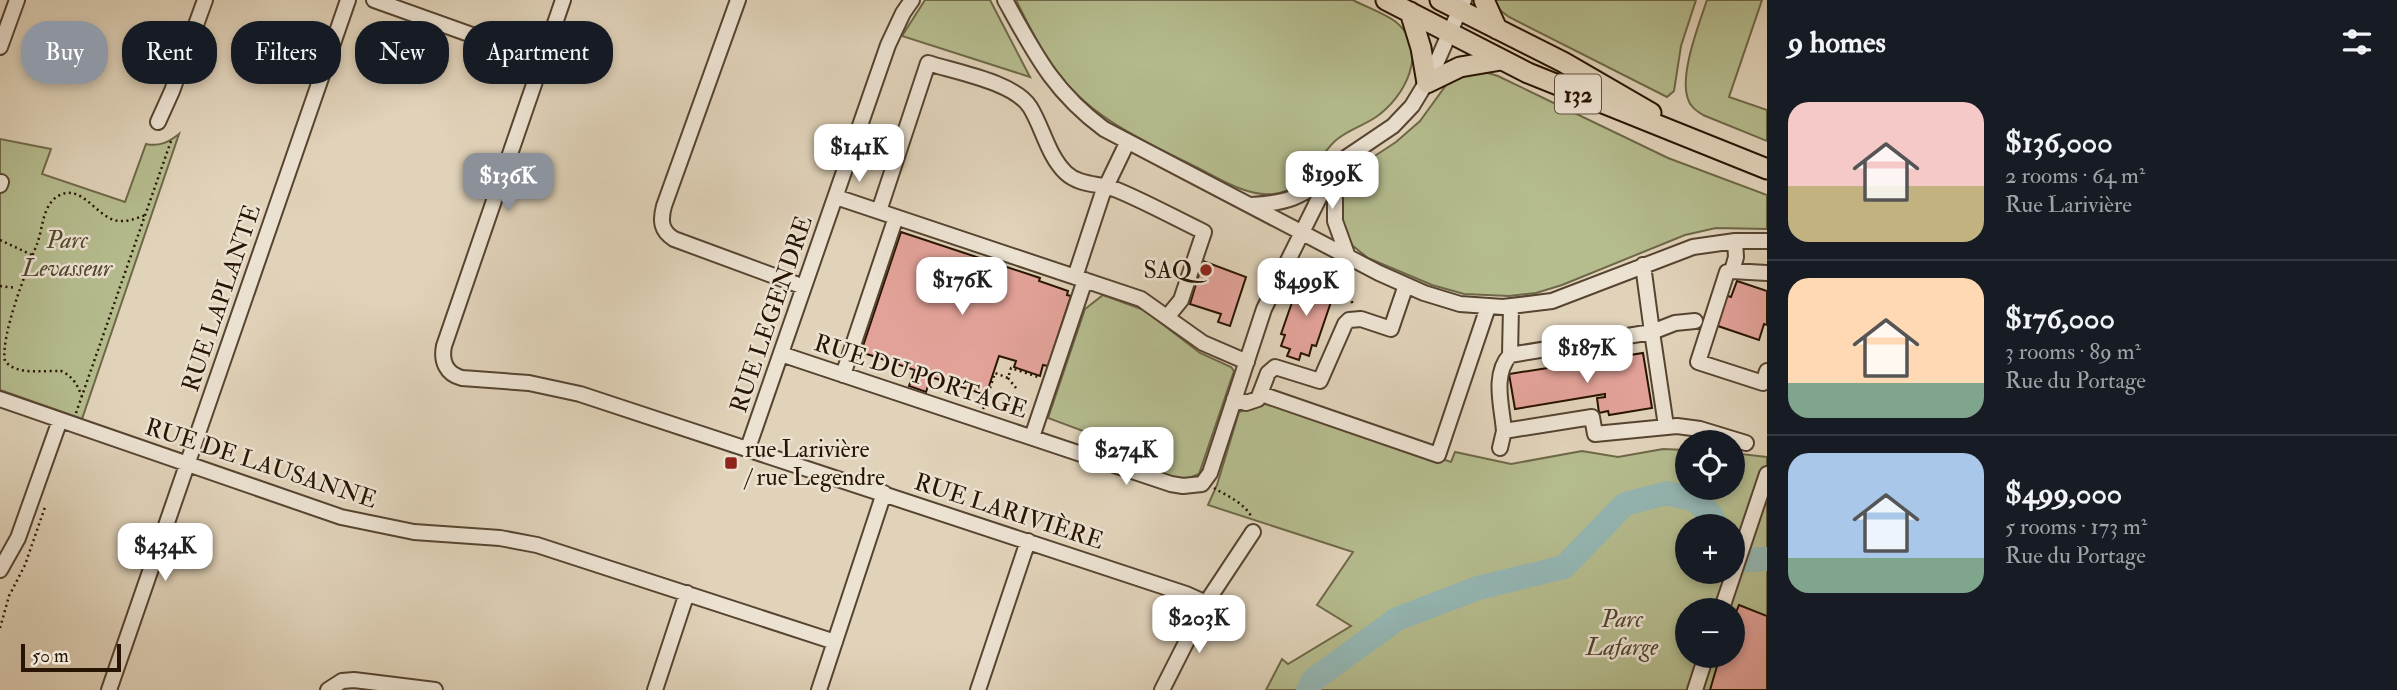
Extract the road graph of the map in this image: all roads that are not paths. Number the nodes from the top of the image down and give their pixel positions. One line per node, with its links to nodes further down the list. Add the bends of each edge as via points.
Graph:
1 (17, 0): 18 (street)
2 (205, 0): 22 (street)
3 (348, 0): 62 (street, RUE LAPLANTE)
4 (374, 0): 16 (street)
5 (563, 0): 14 (street, RUE LARIVIÈRE)
6 (738, 0): 41 (street, via 664,206 662,224 674,239)
7 (912, 0): 28 (street, RUE LEGENDRE, via 888,45)
8 (1005, 0): 23 (street, via 1057,87 1090,118)
9 (1386, 0): 13 (highway, 132)
10 (1440, 0): 12 (highway, 132)
11 (1484, 0): 15 (highway)
12 (1462, 5): 15 (highway, 132); 17 (street, RUE DU PORTAGE)
13 (1410, 12): 17 (highway, 132); 20 (highway)
14 (556, 21)
15 (1497, 29): 24 (highway, 132)
16 (463, 32)
17 (1450, 33): 19 (highway, 132); 20 (street, RUE DU PORTAGE)
18 (0, 47)
19 (1501, 60): 20 (highway, via 1465,65); 24 (highway, 132)
20 (1427, 83): 26 (street, RUE DU PORTAGE, via 1398,121 1353,152)
21 (534, 84): 61 (street, RUE LARIVIÈRE, via 444,346 447,369 461,378 529,383 580,394)
22 (158, 122)
23 (1127, 143): 27 (street); 29 (street)
24 (1712, 148): 25 (highway, 132)
25 (1767, 169)
26 (1335, 171): 29 (street, RUE DU PORTAGE, via 1295,199); 32 (street, RUE DU PORTAGE); 35 (street, via 1334,215)
27 (1105, 187): 30 (street, via 1067,174 1030,107 1014,92 928,63); 39 (street); 44 (street, via 1204,232 1181,300)
28 (836, 197): 30 (street); 41 (street, RUE LEGENDRE)
29 (1248, 205): 32 (street)
30 (879, 211): 31 (street)
31 (896, 216): 39 (street); 51 (street)
32 (1301, 233): 35 (street); 49 (street, RUE DU PORTAGE, via 1270,294)
33 (1735, 241): 34 (street); 36 (street, via 1693,247); 37 (street)
34 (1767, 241)
35 (1348, 257): 40 (street)
36 (1643, 265): 42 (street, via 1564,298); 46 (street)
37 (1732, 271): 38 (street); 50 (street, via 1727,272 1698,362 1763,383)
38 (1767, 273)
39 (1080, 278): 44 (street, via 1141,299); 58 (street)
40 (1406, 285): 43 (street, via 1448,301); 52 (street, via 1391,329 1349,320 1320,380 1275,367)
41 (804, 287): 47 (street, RUE LEGENDRE)
42 (1511, 306): 43 (street); 48 (street)
43 (1488, 307): 52 (street, via 1438,455)
44 (1168, 316): 49 (street, via 1203,343)
45 (1695, 321): 46 (street)
46 (1652, 332): 48 (street); 56 (street)
47 (781, 354): 51 (street, RUE DU PORTAGE); 61 (street, RUE LEGENDRE)
48 (1510, 355): 57 (street, via 1499,378)
49 (1247, 362): 54 (street, RUE DU PORTAGE)
50 (1767, 371)
51 (843, 375): 58 (street, RUE DU PORTAGE)
52 (1261, 394): 54 (street, via 1252,402)
53 (0, 399): 55 (street, RUE DE LAUSANNE)
54 (1234, 399): 58 (street, RUE DU PORTAGE, via 1207,479 1193,486 1171,484)
55 (60, 420): 62 (street, RUE DE LAUSANNE); 68 (street, via 18,538)
56 (1665, 426): 57 (street, via 1595,433 1592,416); 59 (street, via 1700,429)
57 (1504, 431): 60 (street)
58 (1032, 438)
59 (1746, 443)
60 (1500, 448)
61 (748, 449): 64 (street, RUE LARIVIÈRE)
62 (187, 464): 69 (street, RUE DE LAUSANNE, via 341,517 414,532 519,541); 73 (street, RUE LAPLANTE)
63 (1767, 474): 66 (street)
64 (884, 493): 67 (street, RUE LARIVIÈRE); 71 (street)
65 (1253, 532): 70 (street)
66 (1745, 539)
67 (1028, 541): 70 (street, RUE LARIVIÈRE); 78 (street)
68 (0, 570)
69 (687, 593): 71 (street, RUE DE LAUSANNE); 76 (street)
70 (1206, 603): 79 (street)
71 (835, 642): 77 (street)
72 (1702, 668): 80 (street)
73 (109, 690)
74 (328, 690): 75 (street, via 354,680)
75 (435, 690)
76 (655, 690)
77 (819, 690)
78 (978, 690)
79 (1161, 690)
80 (1695, 690)

